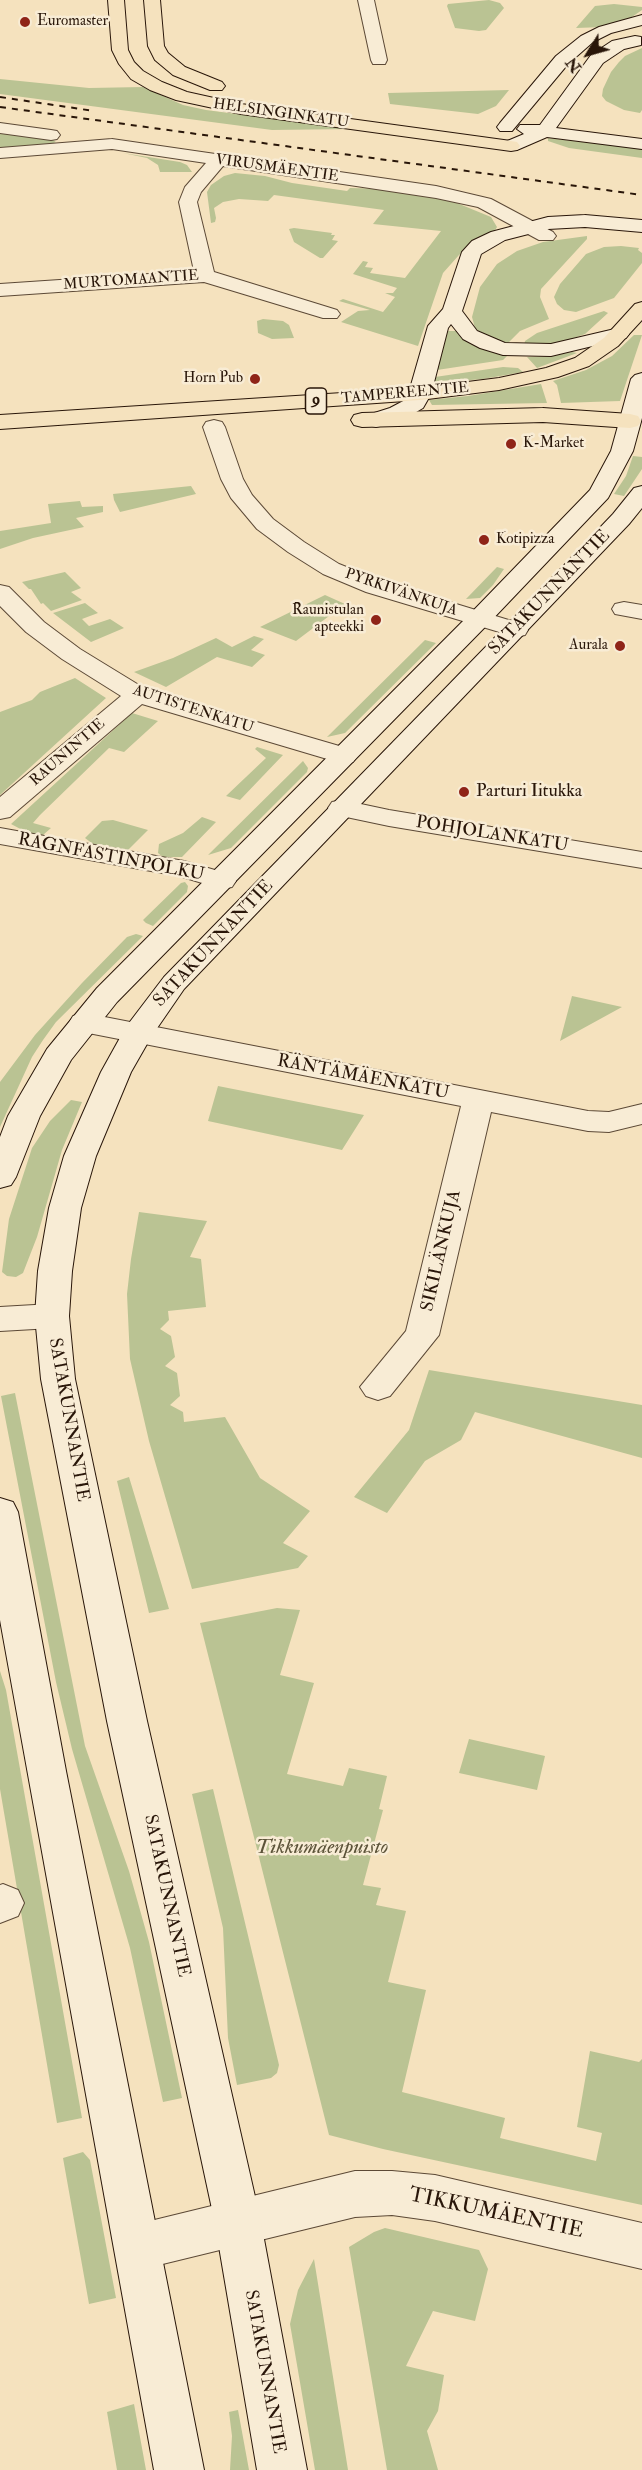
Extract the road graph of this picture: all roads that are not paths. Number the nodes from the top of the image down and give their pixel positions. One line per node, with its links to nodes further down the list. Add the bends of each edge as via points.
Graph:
1 (116, 0): 14 (main road, HELSINGINKATU, via 120,50 127,64 137,75 182,96 241,109)
2 (152, 0): 7 (main road, HELSINGINKATU, via 156,46 161,56 179,71 233,90)
3 (366, 0): 6 (main road)
4 (640, 20): 9 (main road, via 597,33 575,48)
5 (642, 39): 11 (main road, via 618,45 597,59)
6 (379, 60)
7 (353, 107)
8 (487, 124): 9 (main road)
9 (506, 127): 11 (main road); 14 (main road)
10 (0, 128): 12 (main road)
11 (543, 141): 13 (main road); 14 (main road)
12 (112, 144): 15 (main road, VIRUSMÄENTIE); 16 (main road, VIRUSMÄENTIE)
13 (642, 144)
14 (511, 146)
15 (0, 153)
16 (219, 160): 18 (main road, VIRUSMÄENTIE, via 444,193 484,203); 20 (main road, via 192,191 188,202)
17 (642, 226): 18 (main road, via 571,221)
18 (538, 231): 19 (main road); 23 (main road, via 468,266)
19 (642, 236)
20 (205, 276): 21 (main road, MURTOMAANTIE); 24 (main road, MURTOMAANTIE)
21 (0, 290)
22 (642, 308): 25 (main road, TAMPEREENTIE / 9)
23 (453, 311): 25 (main road, via 476,339 503,349 551,350); 27 (main road, via 438,326)
24 (330, 314)
25 (619, 334): 27 (main road, TAMPEREENTIE / 9, via 594,355 550,373 477,388)
26 (642, 379): 30 (main road, SATAKUNNANTIE)
27 (420, 394): 28 (main road, via 415,403 398,414); 31 (main road, TAMPEREENTIE / 9)
28 (376, 420): 29 (main road, TAMPEREENTIE / 9); 30 (main road, TAMPEREENTIE / 9, via 543,415)
29 (341, 421)
30 (636, 421): 37 (main road, SATAKUNNANTIE, via 600,493)
31 (0, 422)
32 (295, 423): 33 (main road, 9)
33 (214, 427): 34 (main road, 9); 37 (main road, PYRKIVÄNKUJA, via 243,498 265,524 296,547 352,578)
34 (0, 438)
35 (642, 493): 38 (main road, SATAKUNNANTIE)
36 (0, 592): 39 (main road, AUTISTENKATU, via 35,627 71,654)
37 (479, 619): 38 (main road, PYRKIVÄNKUJA); 40 (main road, SATAKUNNANTIE)
38 (516, 630): 41 (main road, SATAKUNNANTIE)
39 (138, 695): 40 (main road, AUTISTENKATU); 42 (main road, RAUNINTIE)
40 (344, 756): 45 (main road, SATAKUNNANTIE)
41 (342, 808): 44 (main road, POHJOLANKATU); 46 (main road, SATAKUNNANTIE)
42 (0, 811)
43 (0, 836): 45 (main road, RAGNFASTINPOLKU, via 184,869)
44 (642, 860)
45 (222, 881): 46 (main road, RAGNFASTINPOLKU); 47 (main road, SATAKUNNANTIE, via 107,995)
46 (260, 893): 48 (main road, SATAKUNNANTIE, via 174,983)
47 (84, 1023): 48 (main road, RÄNTÄMÄENKATU); 51 (main road, SATAKUNNANTIE, via 58,1056 24,1116)
48 (137, 1034): 49 (main road, RÄNTÄMÄENKATU); 52 (main road, SATAKUNNANTIE, via 80,1156 65,1208)
49 (478, 1100): 50 (main road, RÄNTÄMÄENKATU, via 588,1121 609,1122); 54 (main road, SIKILÄNKUJA, via 422,1335)
50 (642, 1114)
51 (0, 1177)
52 (52, 1316): 53 (main road); 56 (main road, SATAKUNNANTIE, via 58,1379 90,1540)
53 (0, 1319)
54 (378, 1387)
55 (0, 1512): 58 (main road)
56 (237, 2223): 57 (main road, TIKKUMÄENTIE, via 355,2194 392,2193 435,2198); 58 (main road, TIKKUMÄENTIE); 60 (main road, SATAKUNNANTIE)
57 (642, 2246)
58 (138, 2247): 59 (main road)
59 (179, 2470)
60 (282, 2470)

